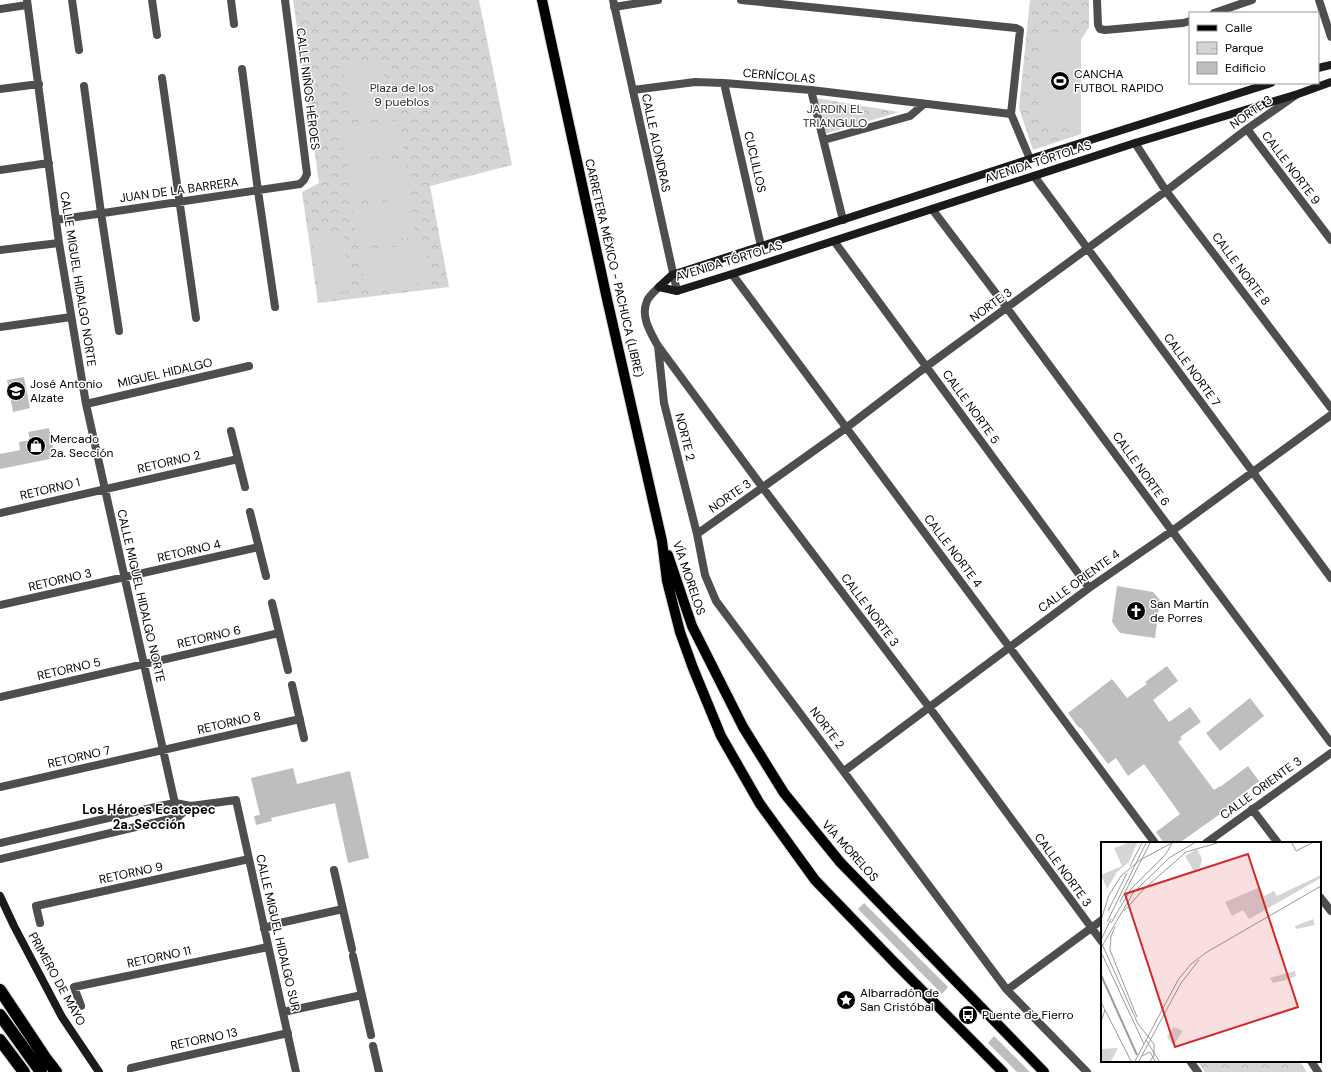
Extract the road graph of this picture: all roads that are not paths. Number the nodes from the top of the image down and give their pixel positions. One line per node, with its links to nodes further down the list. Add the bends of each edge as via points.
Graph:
1 (72, 0): 19 (street)
2 (152, 0): 17 (street)
3 (231, 0): 16 (street)
4 (285, 0): 42 (street, CALLE NIÑOS HÉROES, via 307,174)
5 (542, 0): 83 (main road, CARRETERA MÉXICO - PACHUCA (LIBRE))
6 (658, 0): 12 (street)
7 (741, 0): 34 (street, via 1016,28 1020,30)
8 (1097, 0): 15 (street, via 1100,29)
9 (1252, 0): 14 (street)
10 (1319, 0): 18 (street)
11 (27, 2): 13 (street); 26 (street, CALLE MIGUEL HIDALGO NORTE)
12 (614, 4): 30 (street, CALLE ALONDRAS)
13 (0, 9)
14 (1217, 12)
15 (1189, 21)
16 (234, 24)
17 (156, 35)
18 (1331, 38)
19 (79, 50)
20 (1331, 65): 21 (street)
21 (1319, 68)
22 (242, 69): 43 (street)
23 (162, 78): 45 (street)
24 (1331, 82): 32 (street, AVENIDA TÓRTOLAS)
25 (724, 83): 30 (street, CERNÍCOLAS, via 695,82); 31 (street, CERNÍCOLAS); 53 (street, CUCLILLOS)
26 (39, 84): 29 (street); 39 (street, CALLE MIGUEL HIDALGO NORTE)
27 (1268, 84): 38 (street, AVENIDA TÓRTOLAS)
28 (84, 86): 47 (street)
29 (0, 89)
30 (633, 90): 57 (street, CALLE ALONDRAS)
31 (811, 90): 33 (street, CERNÍCOLAS); 36 (street)
32 (1298, 94): 35 (street, NORTE 3); 37 (street, AVENIDA TÓRTOLAS)
33 (924, 104): 34 (street, CERNÍCOLAS); 36 (street, via 910,116)
34 (1011, 114): 38 (street)
35 (1247, 129): 44 (street, NORTE 3); 50 (street, CALLE NORTE 9)
36 (824, 140): 49 (street)
37 (1135, 144): 41 (street, AVENIDA TÓRTOLAS); 44 (street, CALLE NORTE 8)
38 (1030, 159): 49 (street, AVENIDA TÓRTOLAS)
39 (49, 163): 40 (street); 48 (street, CALLE MIGUEL HIDALGO NORTE)
40 (0, 170)
41 (1034, 176): 46 (street, AVENIDA TÓRTOLAS); 54 (street, CALLE NORTE 7)
42 (304, 180): 43 (street, JUAN DE LA BARRERA, via 300,184)
43 (258, 191): 45 (street, JUAN DE LA BARRERA); 60 (street)
44 (1166, 191): 54 (street, NORTE 3); 70 (street, CALLE NORTE 8)
45 (179, 202): 47 (street, JUAN DE LA BARRERA); 63 (street)
46 (932, 209): 51 (street, AVENIDA TÓRTOLAS); 61 (street, CALLE NORTE 6)
47 (101, 213): 48 (street, JUAN DE LA BARRERA); 65 (street)
48 (56, 220): 52 (street, CALLE MIGUEL HIDALGO NORTE)
49 (843, 220): 53 (street, AVENIDA TÓRTOLAS)
50 (1331, 240)
51 (834, 241): 56 (street, AVENIDA TÓRTOLAS); 68 (street, CALLE NORTE 5)
52 (59, 243): 55 (street); 62 (street, CALLE MIGUEL HIDALGO NORTE)
53 (761, 246): 57 (street, AVENIDA TÓRTOLAS)
54 (1088, 249): 61 (street, NORTE 3); 75 (street, CALLE NORTE 7)
55 (0, 250)
56 (732, 274): 59 (street, AVENIDA TÓRTOLAS); 72 (street, CALLE NORTE 4)
57 (672, 275): 58 (street, AVENIDA TÓRTOLAS); 59 (street, CALLE ALONDRAS)
58 (659, 287): 59 (street, AVENIDA TÓRTOLAS); 66 (street, CALLE NORTE 3, via 646,302 644,317)
59 (677, 291)
60 (275, 306)
61 (1007, 308): 68 (street, NORTE 3); 81 (street, CALLE NORTE 6)
62 (71, 317): 64 (street); 69 (street, CALLE MIGUEL HIDALGO NORTE)
63 (196, 318)
64 (0, 327)
65 (119, 331)
66 (658, 346): 77 (street, CALLE NORTE 3); 82 (street, NORTE 2, via 664,403)
67 (249, 366): 69 (street, MIGUEL HIDALGO)
68 (926, 366): 72 (street, NORTE 3); 88 (street, CALLE NORTE 5)
69 (86, 404): 78 (street, CALLE MIGUEL HIDALGO NORTE)
70 (1331, 408)
71 (1331, 415): 75 (street, CALLE ORIENTE 4)
72 (846, 428): 77 (street, NORTE 3); 92 (street, CALLE NORTE 4)
73 (231, 431): 74 (street)
74 (238, 459): 76 (street); 78 (street, RETORNO 2)
75 (1252, 472): 81 (street, CALLE ORIENTE 4); 87 (street, CALLE NORTE 7)
76 (245, 487)
77 (763, 488): 82 (street, NORTE 3); 97 (street, CALLE NORTE 3)
78 (105, 489): 80 (street, RETORNO 1); 86 (street, CALLE MIGUEL HIDALGO NORTE)
79 (250, 512): 84 (street)
80 (0, 513)
81 (1172, 531): 88 (street, CALLE ORIENTE 4); 100 (street, CALLE NORTE 6)
82 (697, 534): 103 (street, NORTE 2, via 705,575 716,601)
83 (662, 540): 147 (main road, VÍA MORELOS, via 667,581 680,632 693,668 721,736 760,804 816,880); 148 (main road, VÍA MORELOS, via 692,626 743,727 784,793 840,862)
84 (259, 548): 85 (street); 86 (street, RETORNO 4)
85 (266, 576)
86 (125, 577): 90 (street, RETORNO 3); 93 (street, CALLE MIGUEL HIDALGO NORTE)
87 (1331, 578)
88 (1089, 588): 92 (street, CALLE ORIENTE 4)
89 (272, 603): 91 (street)
90 (0, 605)
91 (280, 633): 93 (street, RETORNO 6); 94 (street)
92 (1010, 647): 97 (street, CALLE ORIENTE 4); 110 (street, CALLE NORTE 4)
93 (144, 665): 96 (street, RETORNO 5); 101 (street, CALLE MIGUEL HIDALGO NORTE)
94 (288, 670)
95 (292, 685): 98 (street)
96 (0, 697)
97 (929, 707): 103 (street, CALLE ORIENTE 4); 124 (street, CALLE NORTE 3)
98 (300, 719): 99 (street); 101 (street, RETORNO 8)
99 (304, 738)
100 (1331, 743)
101 (163, 751): 104 (street, RETORNO 7); 105 (street, CALLE MIGUEL HIDALGO NORTE)
102 (1331, 753): 107 (street, CALLE ORIENTE 3)
103 (844, 771): 129 (street, NORTE 2)
104 (0, 787)
105 (175, 803): 106 (street); 108 (street, CALLE MIGUEL HIDALGO NORTE); 109 (street)
106 (191, 806): 108 (street); 116 (street, CALLE MIGUEL HIDALGO SUR, via 236,800)
107 (1252, 809): 111 (street, CALLE ORIENTE 3); 112 (street)
108 (178, 817): 114 (street)
109 (30, 836): 113 (street); 114 (street)
110 (1154, 842)
111 (1207, 842)
112 (1277, 842)
113 (0, 843)
114 (34, 851): 115 (street)
115 (0, 859)
116 (249, 859): 123 (street, RETORNO 9, via 36,906); 125 (street, CALLE MIGUEL HIDALGO SUR)
117 (334, 870): 120 (street)
118 (0, 896): 143 (street, PRIMERO DE MAYO, via 62,1017)
119 (1321, 898): 121 (street)
120 (343, 910): 125 (street, via 275,924); 130 (street)
121 (1331, 911)
122 (1101, 921): 124 (street)
123 (40, 922)
124 (1091, 928): 126 (street, CALLE NORTE 3); 129 (street)
125 (264, 929): 127 (street, CALLE MIGUEL HIDALGO SUR)
126 (1101, 941)
127 (268, 947): 131 (street, RETORNO 11, via 74,987); 132 (street, CALLE MIGUEL HIDALGO SUR)
128 (0, 990): 142 (highway)
129 (1007, 990): 149 (street, NORTE 2)
130 (362, 995): 132 (street); 135 (street)
131 (81, 1006)
132 (283, 1012): 134 (street, CALLE MIGUEL HIDALGO SUR)
133 (0, 1015): 141 (highway)
134 (288, 1033): 144 (street, RETORNO 13, via 131,1068); 145 (street, CALLE MIGUEL HIDALGO SUR)
135 (370, 1035)
136 (0, 1040): 140 (highway)
137 (373, 1046): 146 (street)
138 (1191, 1062): 150 (street)
139 (1312, 1062): 151 (street)
140 (24, 1072)
141 (41, 1072)
142 (56, 1072)
143 (99, 1072)
144 (131, 1072)
145 (296, 1072)
146 (379, 1072)
147 (1003, 1072)
148 (1044, 1072)
149 (1087, 1072)
150 (1198, 1072)
151 (1318, 1072)

